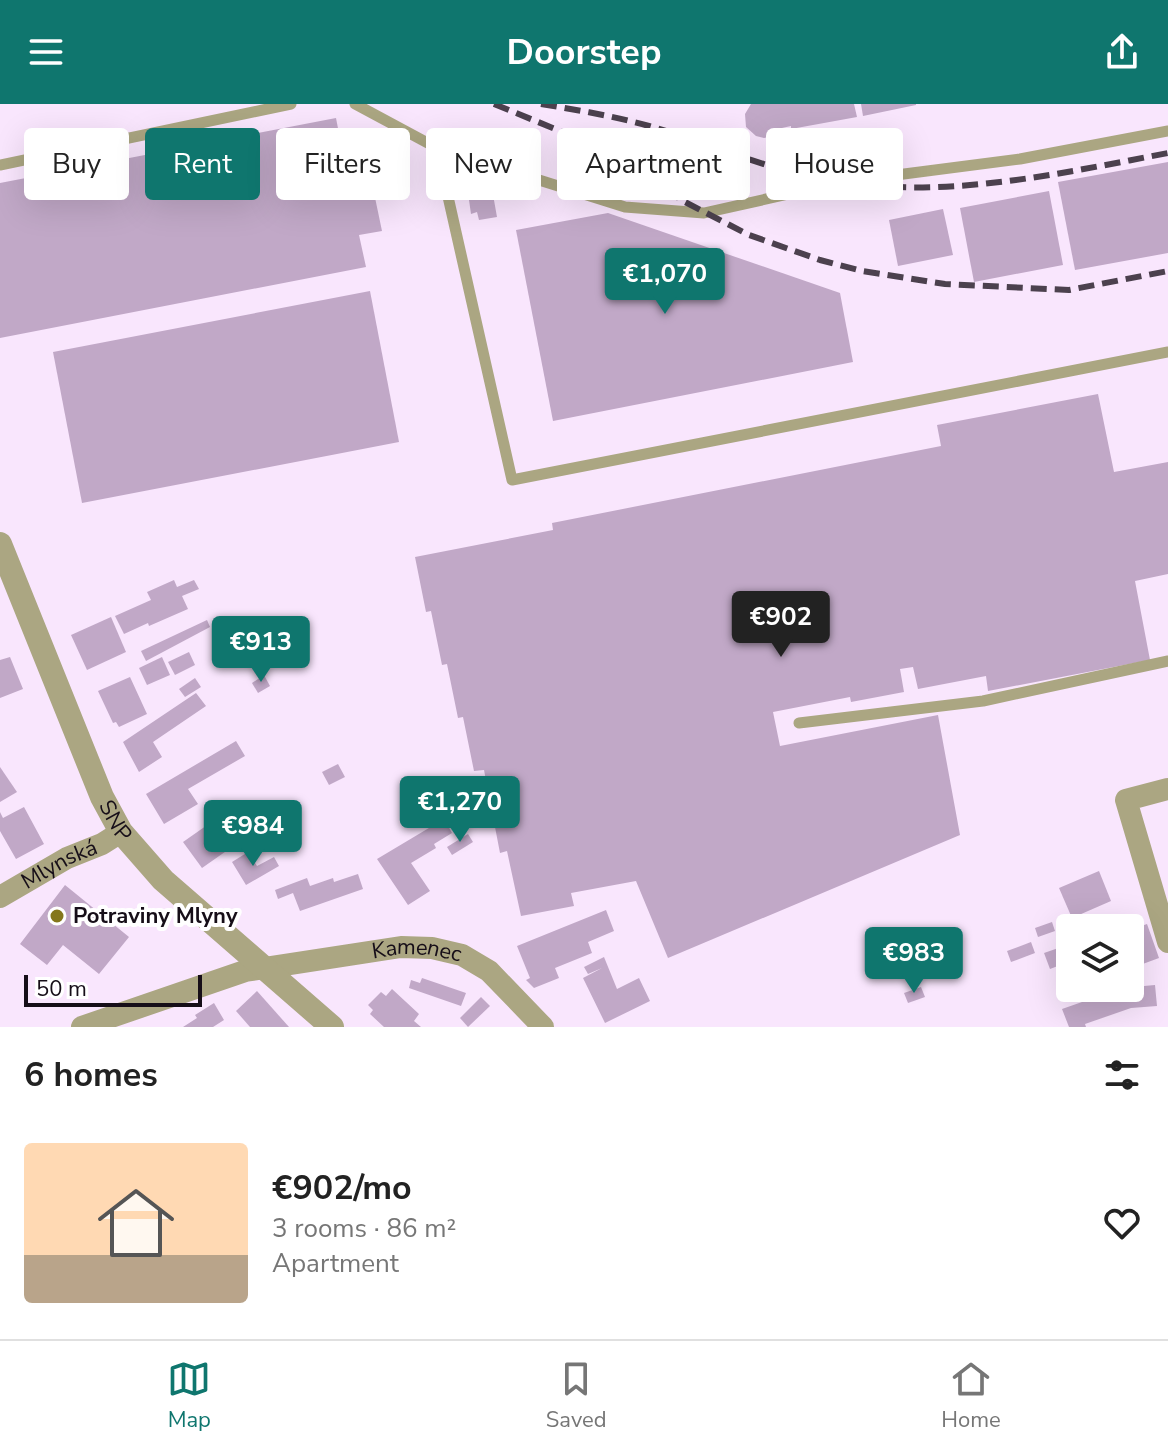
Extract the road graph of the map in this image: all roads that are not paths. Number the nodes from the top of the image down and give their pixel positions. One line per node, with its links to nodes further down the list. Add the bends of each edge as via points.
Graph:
1 (291, 104): 3 (lane)
2 (355, 104): 5 (lane)
3 (264, 106): 6 (lane)
4 (1168, 131): 7 (lane, via 1020,159 842,182 704,213 625,207)
5 (426, 142)
6 (0, 165)
7 (541, 181)
8 (449, 200): 9 (lane, via 512,480)
9 (1168, 352)
10 (0, 544): 14 (street, SNP, via 96,784)
11 (1168, 661): 12 (lane, via 983,701)
12 (799, 723)
13 (1168, 789): 16 (street, via 1126,800)
14 (121, 832): 15 (street, Mlynská); 17 (street, SNP, via 163,880)
15 (0, 897)
16 (1168, 942)
17 (264, 966): 18 (street, Kamenec); 19 (street, SNP); 20 (street, Kamenec, via 401,947 432,948 462,955 489,971)
18 (82, 1027)
19 (332, 1027)
20 (543, 1027)

